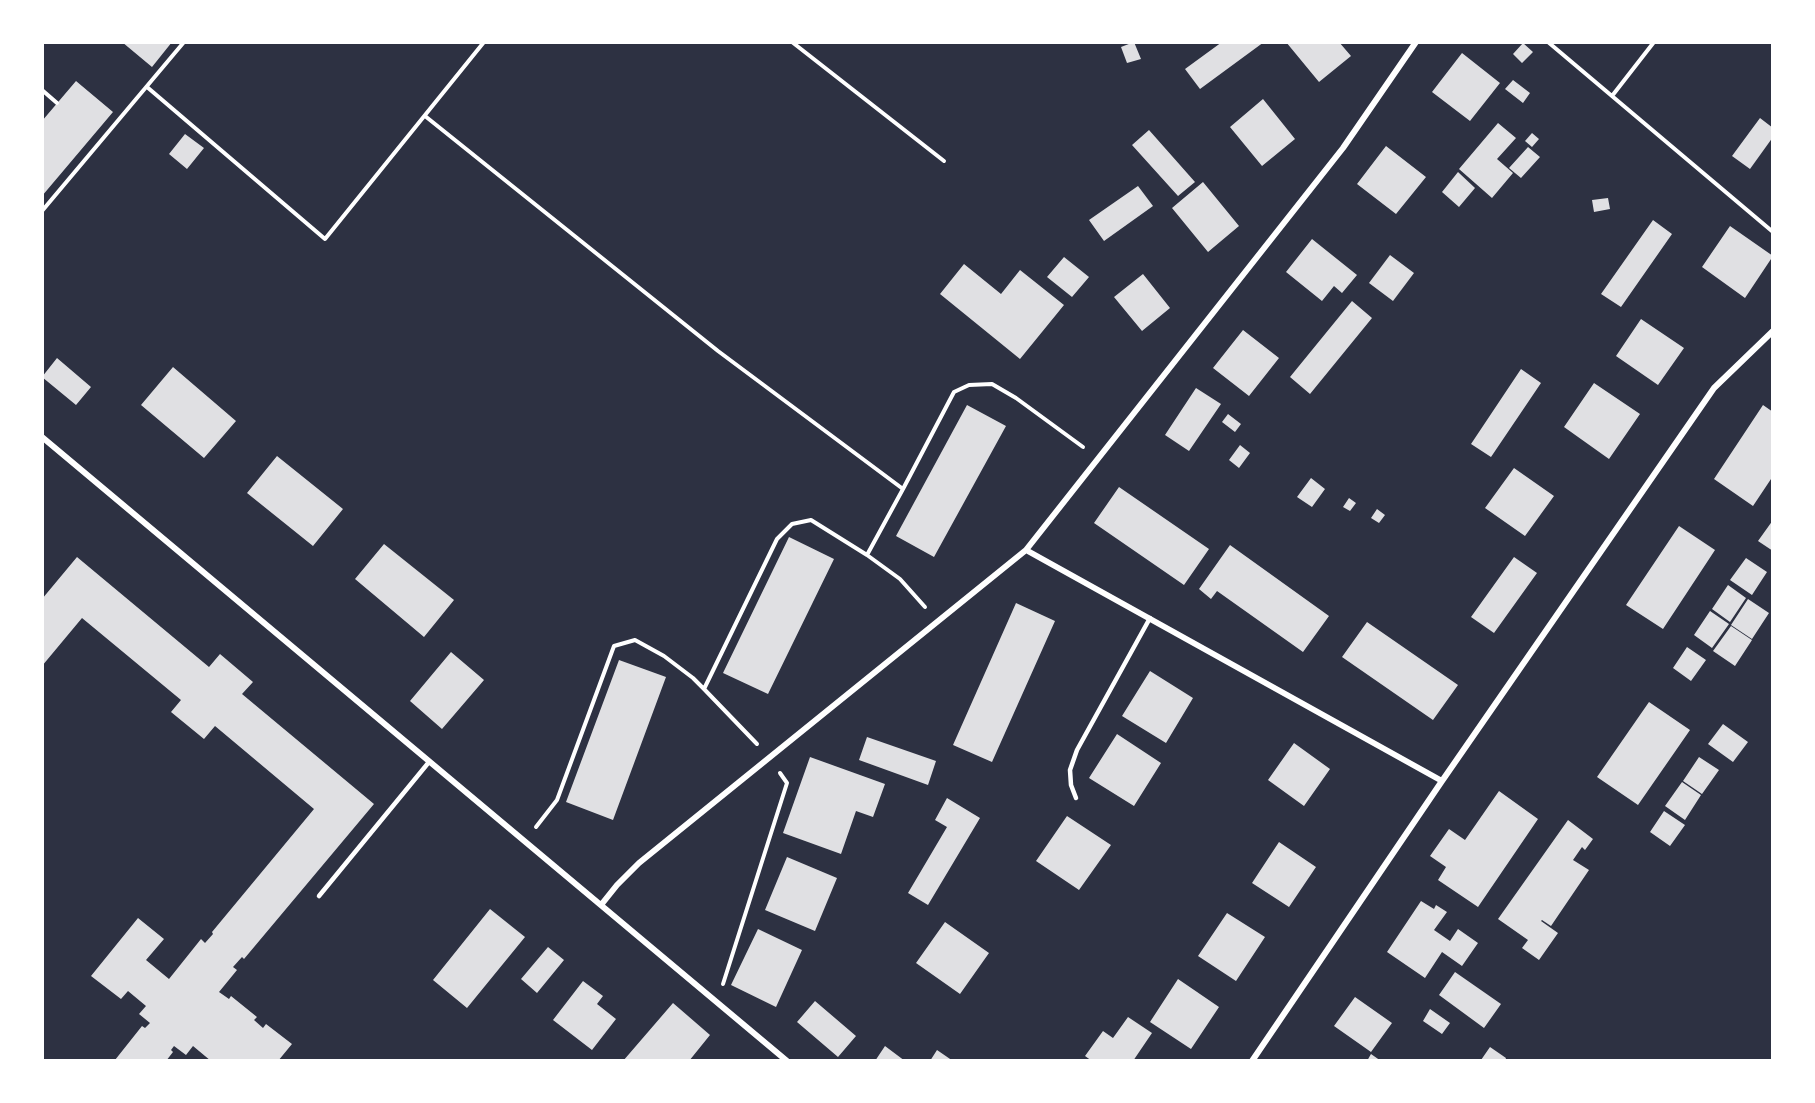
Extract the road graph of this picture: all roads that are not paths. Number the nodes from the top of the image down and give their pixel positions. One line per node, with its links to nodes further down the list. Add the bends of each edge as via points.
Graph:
1 (1416, 42): 4 (street, via 1342,148)
2 (1773, 331): 7 (street, via 1714,388)
3 (42, 436): 6 (street)
4 (1026, 550): 5 (street); 10 (street, via 639,863)
5 (1150, 618): 7 (street); 8 (lane, via 1077,750 1070,770)
6 (429, 762): 9 (lane); 10 (street)
7 (1443, 781): 12 (street)
8 (1076, 798)
9 (319, 896)
10 (601, 905): 11 (street)
11 (787, 1061)
12 (1252, 1061)

